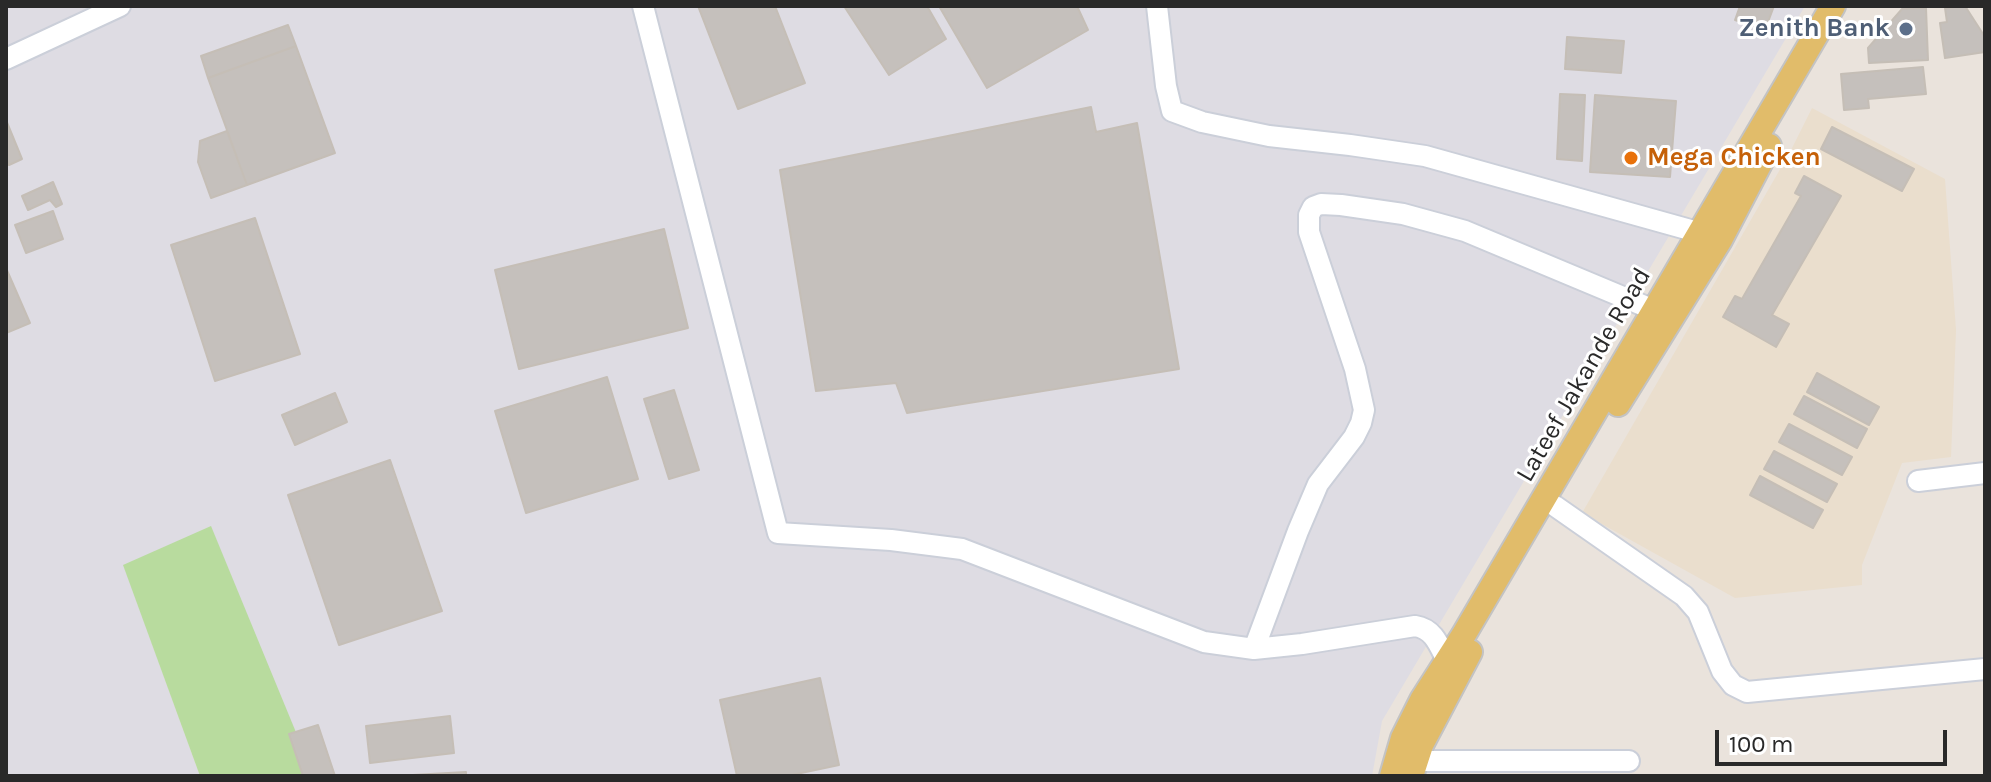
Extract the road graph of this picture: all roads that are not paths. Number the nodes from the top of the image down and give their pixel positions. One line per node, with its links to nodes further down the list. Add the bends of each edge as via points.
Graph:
1 (120, 6): 6 (street)
2 (643, 6): 12 (street, via 778,533 962,549 1204,642)
3 (1157, 6): 7 (street, via 1172,111 1269,136 1425,156)
4 (1833, 6): 7 (main road, Lateef Jakande Road)
5 (1850, 6): 11 (main road, Lateef Jakande Road, via 1720,240)
6 (6, 59)
7 (1701, 233): 8 (main road, Lateef Jakande Road)
8 (1654, 310): 12 (street, via 1465,231 1403,214 1341,205 1313,207 1309,232 1364,410 1354,437 1318,484); 13 (main road, Lateef Jakande Road)
9 (1985, 473): 10 (street)
10 (1918, 481)
11 (1555, 506): 14 (street, via 1684,596 1698,612 1722,671 1747,692); 16 (main road, Lateef Jakande Road, via 1453,683)
12 (1254, 649): 13 (street, via 1415,626 1432,633)
13 (1447, 661): 17 (main road, Lateef Jakande Road, via 1403,738)
14 (1985, 669)
15 (1629, 761): 16 (street)
16 (1414, 769)
17 (1392, 776)

